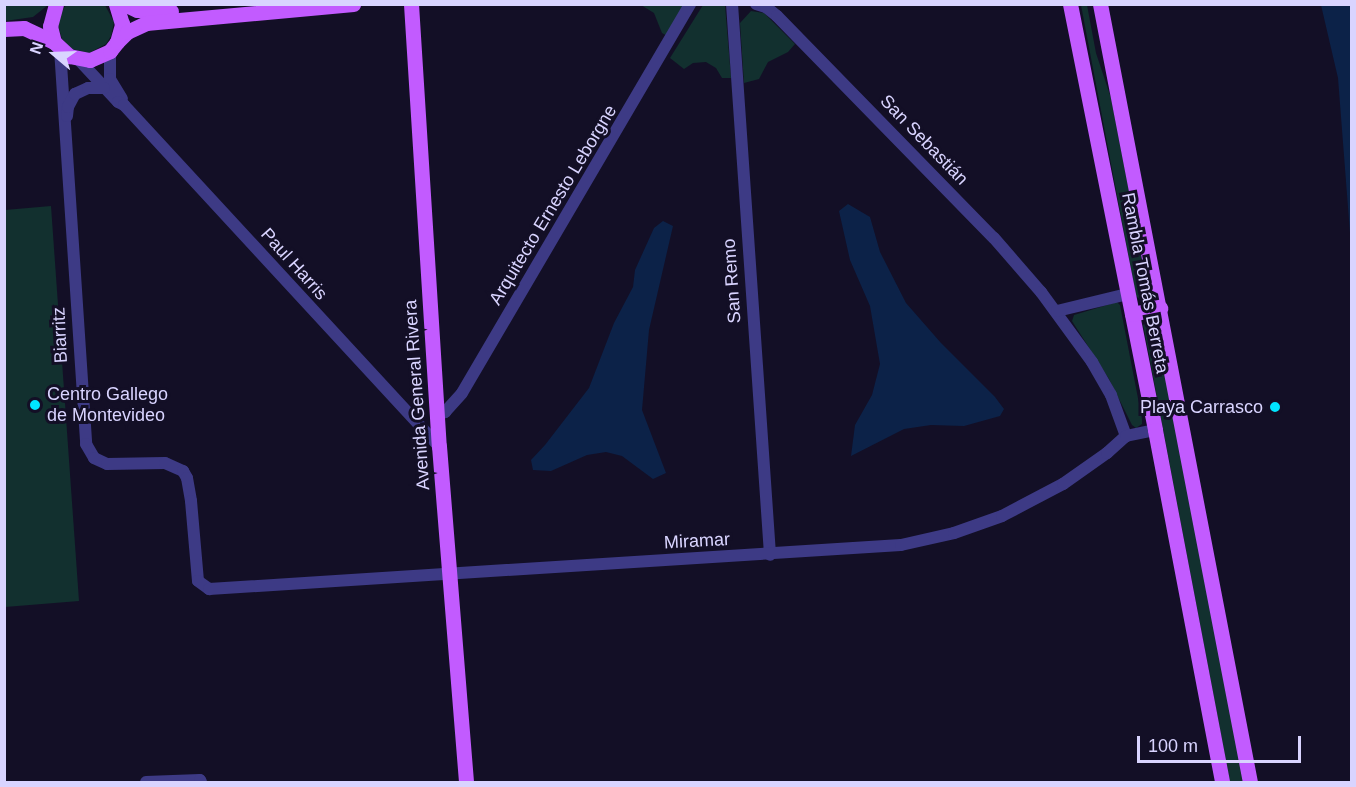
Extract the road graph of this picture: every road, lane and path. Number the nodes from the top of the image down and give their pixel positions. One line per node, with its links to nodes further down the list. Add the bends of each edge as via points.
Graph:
1 (116, 4): 16 (main road, via 122,24)
2 (124, 4): 3 (main road, via 155,12)
3 (240, 4)
4 (353, 4): 16 (main road, via 146,23)
5 (411, 4): 26 (main road, Avenida General Rivera)
6 (690, 4): 26 (street, Arquitecto Ernesto Leborgne, via 462,393 445,412)
7 (732, 4): 30 (street, San Remo)
8 (756, 4): 24 (street, San Sebastián, via 766,7 784,24 994,238)
9 (1070, 4): 22 (main road, Rambla Tomás Berreta)
10 (1089, 4): 18 (main road, via 1099,47)
11 (1100, 4): 18 (main road, Rambla Tomás Berreta)
12 (54, 7): 13 (main road, via 46,17); 15 (main road, via 50,26)
13 (24, 28): 14 (main road); 15 (main road)
14 (4, 29)
15 (57, 46): 17 (main road); 21 (street, Biarritz)
16 (113, 46): 17 (main road, via 100,57); 20 (street, Paul Harris, via 110,79)
17 (79, 60): 19 (street, Paul Harris)
18 (1116, 83): 23 (main road, Rambla Tomás Berreta)
19 (104, 88): 20 (street, Paul Harris); 21 (street, Biarritz, via 88,88 75,94 68,107)
20 (124, 105): 29 (street, Paul Harris)
21 (66, 129): 32 (street, Biarritz, via 86,444 94,458 107,464 165,463 183,471 191,501 198,581)
22 (1128, 294): 24 (street); 25 (main road, Rambla Tomás Berreta)
23 (1160, 308): 25 (main road); 37 (main road, Rambla Tomás Berreta)
24 (1057, 311): 28 (street, San Sebastián, via 1111,395)
25 (1132, 314): 27 (main road, Rambla Tomás Berreta)
26 (437, 415): 29 (main road, Avenida General Rivera)
27 (1155, 430): 28 (street, Miramar); 36 (main road, Rambla Tomás Berreta)
28 (1126, 436): 30 (street, Miramar, via 1064,484 984,524 902,544)
29 (439, 446): 31 (main road, Avenida General Rivera)
30 (770, 555): 31 (street, Miramar)
31 (449, 573): 32 (street, Miramar); 35 (main road, Avenida General Rivera)
32 (213, 590)
33 (200, 781): 34 (street)
34 (146, 783)
35 (466, 783)
36 (1222, 783)
37 (1250, 783)

